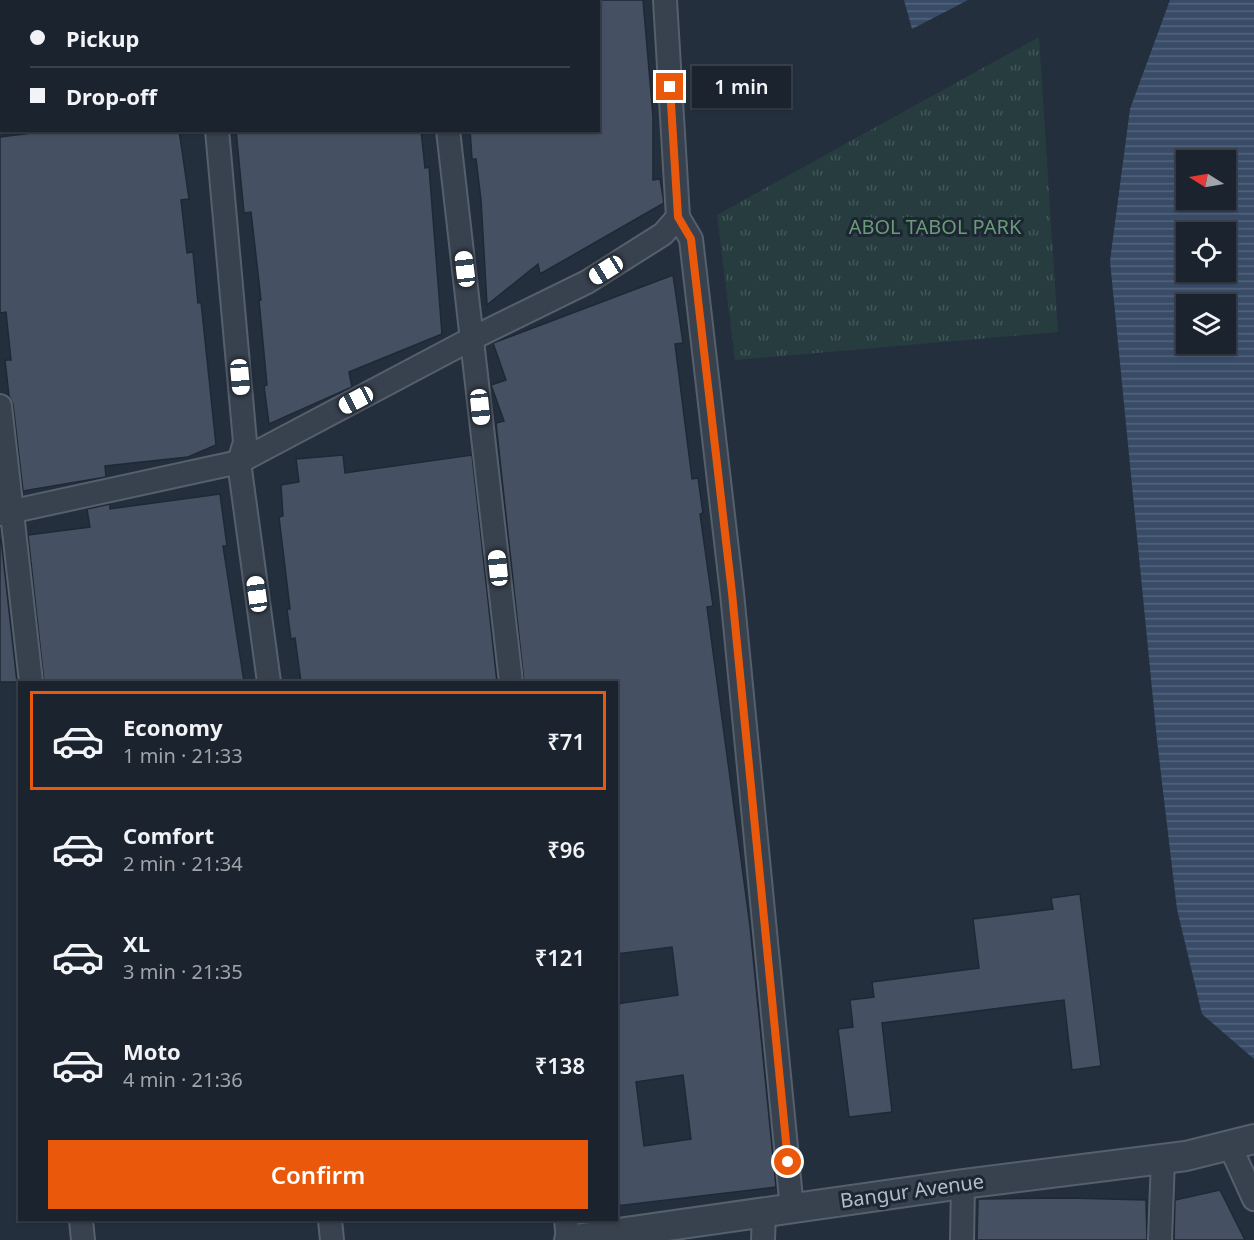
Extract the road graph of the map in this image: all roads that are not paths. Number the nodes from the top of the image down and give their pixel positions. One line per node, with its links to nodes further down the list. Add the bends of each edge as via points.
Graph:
1 (665, 0): 4 (street)
2 (217, 132): 7 (street, via 245,442)
3 (448, 132): 5 (street)
4 (678, 217): 5 (street, via 663,234 587,282); 16 (street, via 691,239 725,534)
5 (473, 338): 7 (street); 11 (street)
6 (0, 405): 8 (street)
7 (239, 462): 8 (street); 10 (street)
8 (5, 513): 9 (street)
9 (31, 681)
10 (269, 681)
11 (511, 681)
12 (1242, 1143): 13 (street, Bangur Avenue); 15 (street)
13 (1163, 1159): 14 (street, Bangur Avenue); 25 (street)
14 (963, 1184): 16 (street, Bangur Avenue); 24 (street)
15 (1254, 1199)
16 (792, 1209): 20 (street, Bangur Avenue)
17 (81, 1221): 21 (street)
18 (330, 1221): 22 (street)
19 (566, 1221): 23 (street)
20 (763, 1226): 23 (street, Bangur Avenue)
21 (83, 1240)
22 (332, 1240)
23 (568, 1240)
24 (962, 1240)
25 (1160, 1240)

